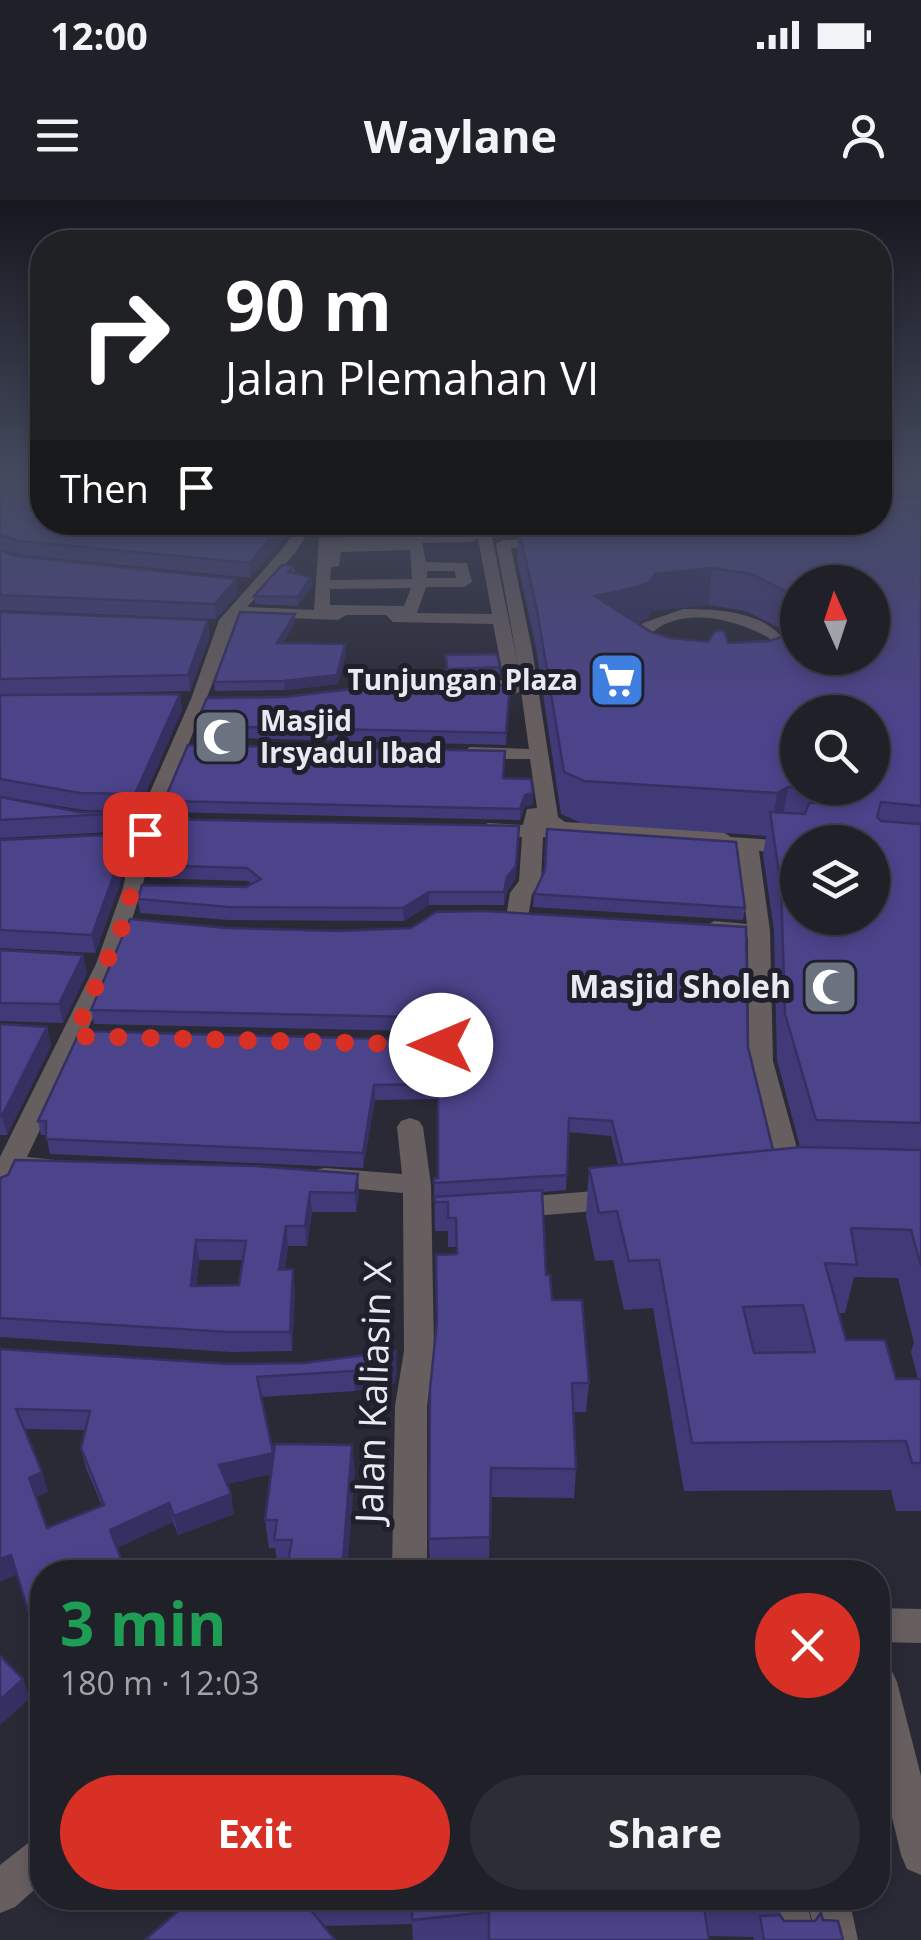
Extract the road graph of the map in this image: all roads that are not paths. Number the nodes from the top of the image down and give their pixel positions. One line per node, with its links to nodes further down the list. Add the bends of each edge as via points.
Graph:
1 (279, 559): 16 (street, via 245,587)
2 (328, 559): 11 (street)
3 (358, 559): 12 (street)
4 (365, 559): 12 (street)
5 (377, 559): 12 (street)
6 (382, 559): 12 (street)
7 (418, 559): 13 (street)
8 (474, 559): 13 (street)
9 (488, 559): 18 (street)
10 (505, 559): 19 (street)
11 (329, 563): 12 (street); 14 (street)
12 (366, 563): 13 (street); 14 (street); 17 (street)
13 (419, 569): 15 (street, via 458,581); 17 (street, via 410,611)
14 (324, 585): 17 (street, via 322,610)
15 (451, 610)
16 (233, 612): 18 (street); 30 (street, via 215,628 190,746)
17 (370, 612)
18 (498, 619): 19 (street)
19 (515, 649): 22 (street); 31 (street, via 553,825)
20 (660, 664): 21 (street, via 639,647 642,630 664,614 692,612 750,622 776,636 782,644 776,660)
21 (748, 672)
22 (514, 685): 23 (street); 25 (street)
23 (440, 687)
24 (454, 753): 25 (street)
25 (527, 754): 29 (street)
26 (70, 818): 30 (street)
27 (212, 823): 30 (street)
28 (459, 828): 29 (street)
29 (536, 830): 32 (street); 34 (street)
30 (138, 835): 38 (street, via 144,888)
31 (780, 839)
32 (748, 844): 33 (street); 36 (street)
33 (780, 847)
34 (518, 917)
35 (692, 926): 36 (street)
36 (759, 931): 46 (street, via 761,1061)
37 (78, 963): 38 (street)
38 (107, 964): 40 (street)
39 (37, 1034): 40 (street)
40 (74, 1036): 41 (street); 44 (street)
41 (103, 1036)
42 (410, 1127): 48 (street, Jalan Kaliasin X)
43 (67, 1167): 44 (street)
44 (2, 1173)
45 (294, 1175): 48 (street)
46 (792, 1182)
47 (640, 1197): 49 (street)
48 (425, 1204): 50 (street, Jalan Kaliasin X)
49 (475, 1210)
50 (419, 1351): 51 (street); 52 (street, Jalan Kaliasin X, via 411,1406)
51 (381, 1356)
52 (408, 1560)
53 (890, 1625): 54 (street)
54 (921, 1626)
55 (890, 1754): 56 (street)
56 (921, 1856)
57 (30, 1867): 58 (street)
58 (0, 1892)
59 (831, 1910): 60 (street)
60 (837, 1940)

